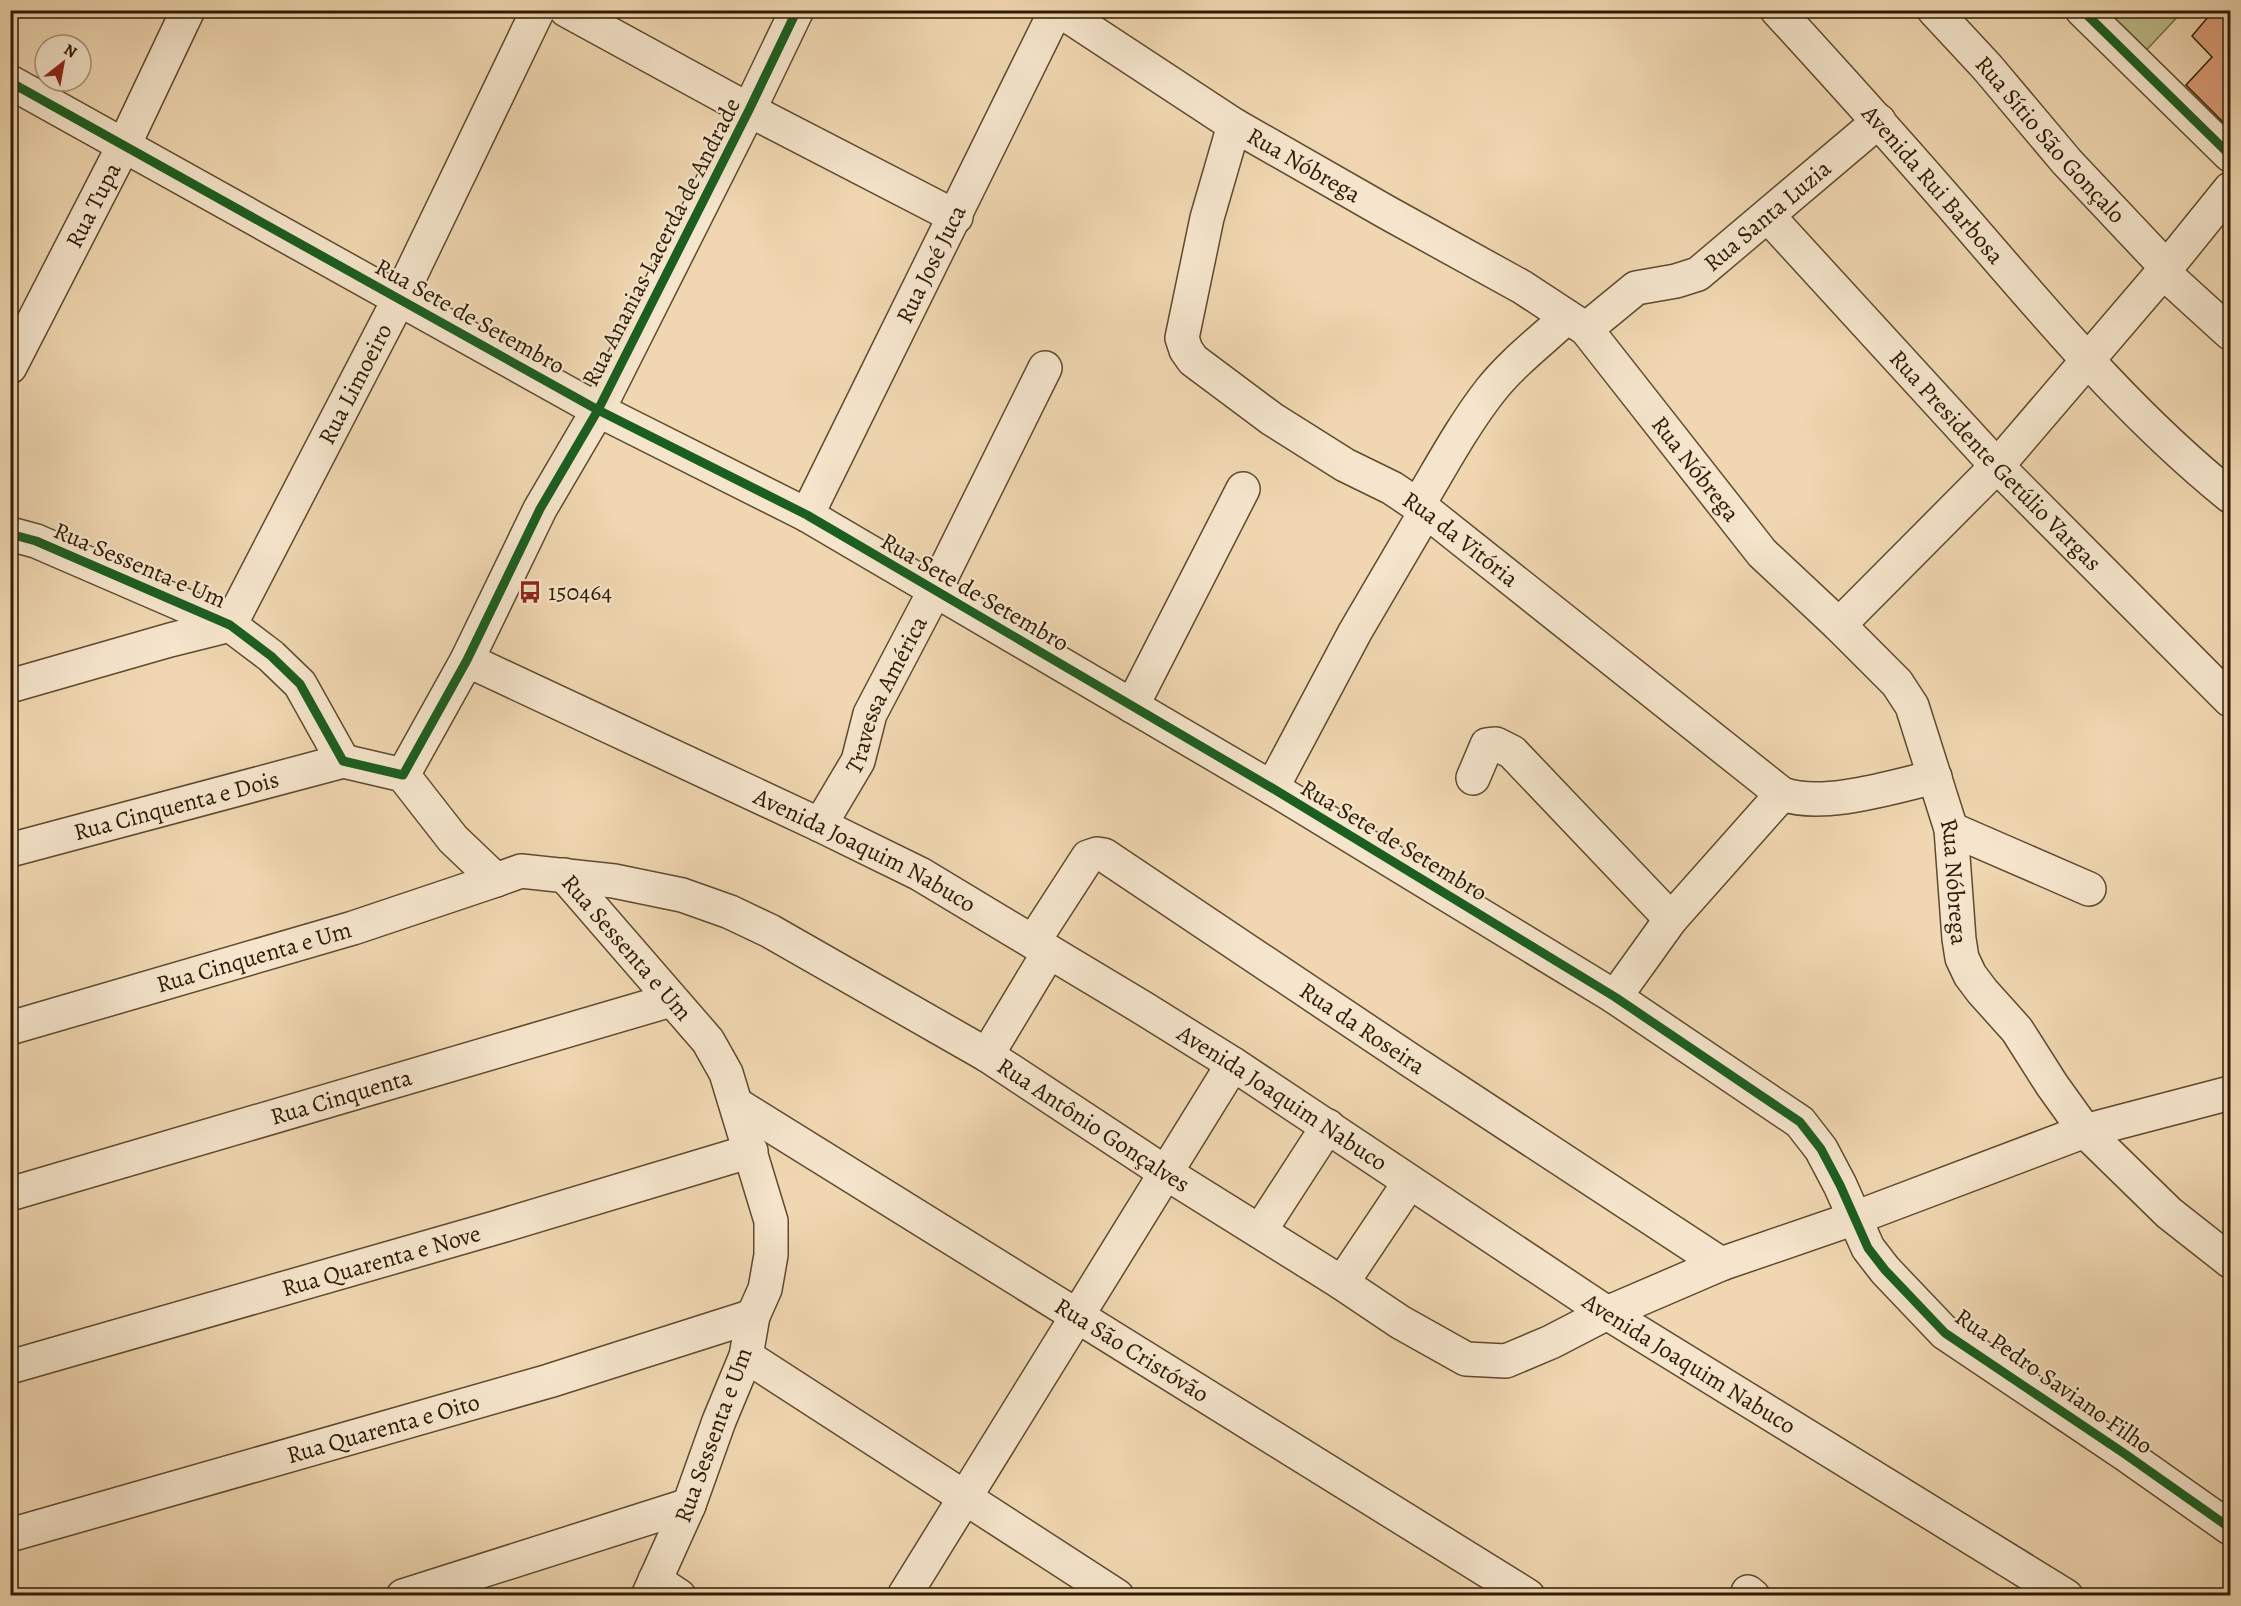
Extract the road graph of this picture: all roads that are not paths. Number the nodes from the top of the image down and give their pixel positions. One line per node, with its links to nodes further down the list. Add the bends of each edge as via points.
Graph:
1 (188, 10): 13 (street, Rua Tupa)
2 (538, 10): 19 (street, Rua Limoeiro)
3 (566, 10): 10 (street)
4 (797, 10): 10 (street, Rua Ananias Lacerda de Andrade)
5 (1057, 10): 12 (street, Rua Nóbrega); 17 (street, Rua José Juca)
6 (1777, 10): 11 (street, Avenida Rui Barbosa)
7 (1934, 10): 18 (street, Rua Sítio São Gonçalo)
8 (2082, 10): 14 (street)
9 (10, 82): 13 (street, Rua Sete de Setembro)
10 (749, 110): 17 (street); 25 (street, Rua Ananias Lacerda de Andrade)
11 (1879, 121): 16 (street, Rua Santa Luzia); 22 (street, Avenida Rui Barbosa)
12 (1234, 125): 20 (street, Rua Nóbrega, via 1522,287); 29 (street, Rua da Vitória, via 1194,275 1182,338 1185,350 1210,374 1272,419)
13 (124, 145): 19 (street, Rua Sete de Setembro); 23 (street, Rua Tupa)
14 (2230, 155)
15 (2230, 189): 18 (street)
16 (1768, 216): 20 (street, Rua Santa Luzia, via 1698,274 1636,288); 26 (street, Rua Presidente Getúlio Vargas)
17 (956, 217): 30 (street, Rua José Juca)
18 (2165, 270): 21 (street, Rua Sítio São Gonçalo); 22 (street)
19 (399, 299): 25 (street, Rua Sete de Setembro); 33 (street, Rua Limoeiro)
20 (1576, 323): 29 (street, Rua Santa Luzia, via 1510,369 1490,391 1456,441); 34 (street, Rua Nóbrega, via 1762,554)
21 (2230, 333)
22 (2087, 362): 26 (street); 28 (street, Avenida Rui Barbosa, via 2133,410)
23 (10, 367)
24 (1045, 368): 32 (street, Travessa América)
25 (598, 410): 30 (street, Rua Sete de Setembro); 35 (street, Rua Ananias Lacerda de Andrade, via 540,509)
26 (1997, 466): 34 (street); 37 (street, Rua Presidente Getúlio Vargas)
27 (1244, 489): 38 (street)
28 (2230, 496)
29 (1422, 508): 43 (street, Rua Santa Luzia); 44 (street, Rua da Vitória)
30 (807, 515): 32 (street, Rua Sete de Setembro)
31 (10, 534): 33 (street, Rua Sessenta e Um, via 36,541)
32 (934, 592): 38 (street, Rua Sete de Setembro); 45 (street, Travessa América, via 870,714 858,761)
33 (230, 625): 36 (street); 39 (street, Rua Sessenta e Um, via 272,656 300,684)
34 (1839, 625): 41 (street, Rua Nóbrega, via 1897,683 1912,706)
35 (467, 660): 40 (street, Rua Ananias Lacerda de Andrade); 45 (street, Avenida Joaquim Nabuco)
36 (10, 686)
37 (2230, 700)
38 (1132, 706): 43 (street, Rua Sete de Setembro)
39 (343, 761): 40 (street); 47 (street, Rua Cinquenta e Dois)
40 (403, 775): 49 (street, via 453,839)
41 (1935, 777): 44 (street, Rua da Vitória, via 1869,793 1813,800); 46 (street, Rua Nóbrega)
42 (1473, 778): 51 (street, via 1487,745 1496,744 1512,752)
43 (1272, 788): 53 (street, Rua Sete de Setembro)
44 (1782, 794): 51 (street)
45 (820, 825): 52 (street, Avenida Joaquim Nabuco, via 920,874)
46 (1951, 829): 50 (street); 61 (street, Rua Nóbrega, via 1962,958 1982,991 2017,1030)
47 (10, 850)
48 (564, 876): 49 (street, Rua Sessenta e Um, via 521,871); 54 (street, Rua Sessenta e Um); 56 (street, Rua Antônio Gonçalves, via 614,881 682,895 730,912)
49 (496, 880): 55 (street, Rua Cinquenta e Um, via 353,928)
50 (2089, 889)
51 (1671, 919): 53 (street)
52 (1041, 947): 56 (street, Rua da Roseira); 57 (street, Avenida Joaquim Nabuco); 69 (street, Rua da Roseira, via 1088,857 1104,855)
53 (1615, 997): 66 (street, Rua Sete de Setembro, via 1800,1122 1821,1149)
54 (671, 1000): 59 (street, Rua Sessenta e Um, via 708,1041 726,1073); 65 (street, Rua Cinquenta)
55 (10, 1029)
56 (987, 1055): 63 (street, Rua Antônio Gonçalves)
57 (1233, 1064): 60 (street, Avenida Joaquim Nabuco); 63 (street)
58 (2225, 1094): 61 (street, Rua Antônio Gonçalves)
59 (736, 1104): 62 (street, Rua Sessenta e Um); 73 (street, Rua São Cristóvão)
60 (1328, 1126): 64 (street, Avenida Joaquim Nabuco); 67 (street)
61 (2085, 1131): 66 (street, Rua Antônio Gonçalves); 68 (street, Rua Nóbrega, via 2169,1213)
62 (751, 1151): 72 (street, Rua Sessenta e Um, via 771,1221 765,1290); 75 (street, Rua Quarenta e Nove)
63 (1166, 1173): 67 (street, Rua Antônio Gonçalves); 73 (street)
64 (1409, 1183): 70 (street); 71 (street, Avenida Joaquim Nabuco)
65 (10, 1194)
66 (1855, 1218): 69 (street, Rua Antônio Gonçalves); 78 (street, Rua Pedro Saviano Filho, via 1868,1248 1945,1333)
67 (1260, 1231): 70 (street, Rua Antônio Gonçalves)
68 (2230, 1261)
69 (1721, 1264): 71 (street, Rua Antônio Gonçalves)
70 (1342, 1283): 71 (street, Rua Antônio Gonçalves, via 1466,1359 1506,1361)
71 (1607, 1313): 85 (street, Avenida Joaquim Nabuco)
72 (753, 1316): 74 (street, Rua Sessenta e Um); 79 (street, Rua Quarenta e Oito, via 549,1382)
73 (1076, 1316): 76 (street); 84 (street, Rua São Cristóvão)
74 (746, 1356): 76 (street); 77 (street, Rua Sessenta e Um)
75 (10, 1367)
76 (965, 1496): 82 (street); 83 (street)
77 (689, 1505): 80 (street, Rua Sessenta e Um); 81 (street)
78 (2230, 1528)
79 (10, 1535)
80 (661, 1590)
81 (403, 1596)
82 (904, 1596)
83 (1117, 1596)
84 (1528, 1596)
85 (2066, 1596)

